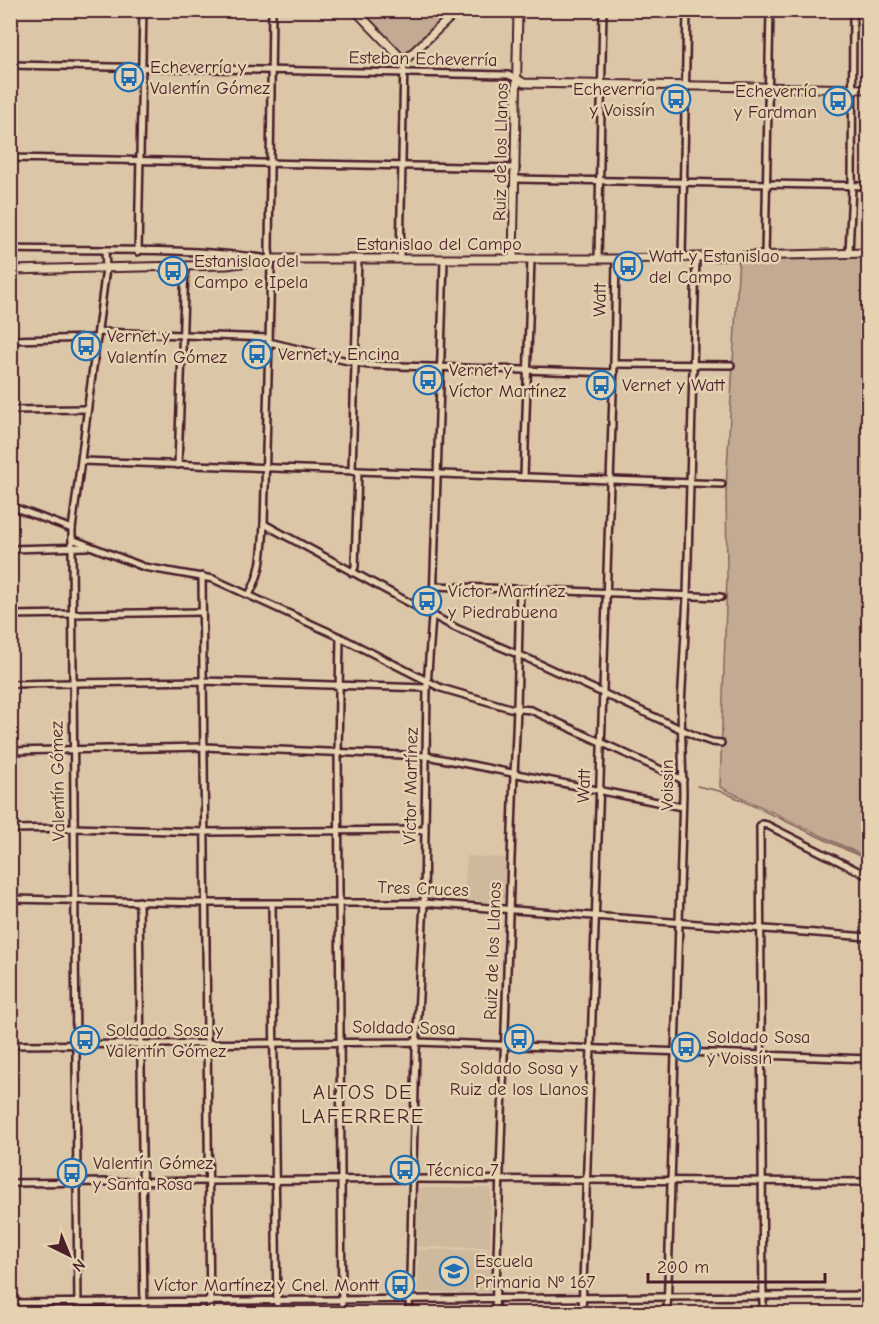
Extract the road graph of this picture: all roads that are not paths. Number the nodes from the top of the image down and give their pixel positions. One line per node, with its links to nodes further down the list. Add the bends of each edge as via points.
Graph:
1 (12, 10): 12 (street)
2 (143, 10): 13 (street)
3 (272, 10): 14 (street)
4 (355, 10): 11 (street)
5 (458, 10): 11 (street)
6 (518, 10): 16 (street, Ruiz de los Llanos)
7 (603, 10): 17 (street, Watt)
8 (687, 10): 18 (street)
9 (770, 10): 19 (street)
10 (853, 10): 20 (street)
11 (404, 61): 15 (street)
12 (11, 65): 13 (street, Esteban Echeverría); 22 (street)
13 (142, 68): 14 (street, Esteban Echeverría); 24 (street)
14 (272, 71): 15 (street, Esteban Echeverría); 25 (street)
15 (404, 74): 16 (street, Esteban Echeverría, via 508,75); 26 (street)
16 (517, 79): 17 (street, Esteban Echeverría, via 524,83); 27 (street, Ruiz de los Llanos)
17 (602, 85): 18 (street, Esteban Echeverría); 29 (street, Watt)
18 (685, 85): 19 (street, Esteban Echeverría); 30 (street)
19 (768, 87): 20 (street, Esteban Echeverría); 31 (street)
20 (852, 89): 21 (street, Esteban Echeverría); 32 (street)
21 (868, 89)
22 (10, 122)
23 (10, 158): 24 (street)
24 (140, 160): 25 (street); 36 (street)
25 (270, 163): 26 (street); 43 (street)
26 (402, 165): 27 (street); 44 (street)
27 (516, 168): 28 (street, Ruiz de los Llanos)
28 (515, 179): 29 (street); 45 (street, Ruiz de los Llanos)
29 (600, 180): 30 (street); 47 (street, Watt)
30 (683, 182): 31 (street); 40 (street)
31 (768, 184): 32 (street); 39 (street)
32 (852, 186): 33 (street); 38 (street)
33 (868, 186)
34 (10, 249): 35 (street)
35 (105, 251): 36 (street); 51 (street, Valentín Gómez)
36 (138, 252): 43 (street)
37 (868, 253): 38 (street, Estanislao del Campo)
38 (849, 254): 39 (street, Estanislao del Campo)
39 (765, 256): 41 (street, Estanislao del Campo)
40 (682, 257): 41 (street, Estanislao del Campo); 48 (street, Estanislao del Campo)
41 (696, 257): 60 (street, Voissin)
42 (358, 258): 43 (street, Estanislao del Campo); 44 (street, Estanislao del Campo); 57 (street)
43 (270, 259): 50 (street, Estanislao del Campo); 56 (street)
44 (400, 259): 49 (street, Estanislao del Campo)
45 (513, 259): 46 (street, Estanislao del Campo); 49 (street, Estanislao del Campo)
46 (531, 259): 47 (street, Estanislao del Campo); 62 (street)
47 (598, 259): 48 (street, Estanislao del Campo)
48 (616, 259): 58 (street, Watt)
49 (444, 260): 61 (street, Víctor Martínez)
50 (185, 266): 51 (street, Estanislao del Campo); 53 (street)
51 (106, 268): 52 (street, Estanislao del Campo); 54 (street, Valentín Gómez)
52 (10, 270)
53 (183, 334): 54 (street); 56 (street); 67 (street)
54 (98, 335): 55 (street); 64 (street, Valentín Gómez)
55 (10, 340)
56 (269, 340): 57 (street); 68 (street)
57 (356, 363): 61 (street); 69 (street)
58 (614, 363): 60 (street); 63 (street, Watt)
59 (730, 365): 60 (street)
60 (693, 366): 73 (street, Voissin)
61 (440, 368): 62 (street); 70 (street, Víctor Martínez)
62 (527, 371): 63 (street); 71 (street)
63 (614, 373): 72 (street, Watt)
64 (87, 409): 65 (street); 66 (street, Valentín Gómez)
65 (10, 410)
66 (82, 461): 67 (street); 77 (street, Valentín Gómez)
67 (178, 465): 68 (street)
68 (266, 467): 69 (street); 76 (street)
69 (355, 471): 70 (street); 82 (street)
70 (436, 474): 71 (street); 84 (street, Víctor Martínez)
71 (524, 477): 72 (street)
72 (609, 480): 73 (street); 86 (street, Watt)
73 (689, 483): 74 (street); 88 (street, Voissin)
74 (722, 484)
75 (10, 506): 77 (street)
76 (264, 524): 82 (street); 87 (street, via 262,566)
77 (72, 529): 78 (street, Valentín Gómez)
78 (72, 539): 79 (street); 80 (street, Valentín Gómez)
79 (88, 547): 80 (street); 83 (street, via 144,567)
80 (72, 548): 81 (street); 91 (street, Valentín Gómez)
81 (10, 549)
82 (352, 573): 93 (street)
83 (202, 576): 87 (street); 90 (street)
84 (434, 586): 85 (street); 93 (street, Víctor Martínez)
85 (520, 590): 86 (street); 95 (street, Ruiz de los Llanos)
86 (606, 593): 88 (street); 102 (street, Watt)
87 (249, 595): 94 (street)
88 (687, 596): 89 (street); 104 (street, Voissin)
89 (721, 597)
90 (202, 612): 91 (street); 96 (street)
91 (72, 614): 92 (street); 98 (street, Valentín Gómez)
92 (10, 615)
93 (433, 616): 95 (street); 97 (street, Víctor Martínez)
94 (340, 637): 97 (street); 100 (street)
95 (518, 655): 102 (street); 103 (street, Ruiz de los Llanos)
96 (203, 681): 98 (street); 100 (street); 107 (street)
97 (428, 681): 101 (street, Víctor Martínez); 103 (street)
98 (72, 682): 99 (street); 108 (street, Valentín Gómez)
99 (10, 684)
100 (339, 686): 101 (street); 110 (street)
101 (427, 688): 111 (street, Víctor Martínez)
102 (603, 693): 104 (street); 106 (street, Watt)
103 (518, 709): 106 (street, via 531,710); 112 (street, Ruiz de los Llanos)
104 (682, 729): 105 (street, via 707,741); 113 (street, Voissin)
105 (721, 742)
106 (601, 743): 113 (street); 114 (street, Watt)
107 (204, 747): 108 (street); 110 (street); 120 (street)
108 (73, 750): 109 (street); 116 (street, Valentín Gómez)
109 (10, 751)
110 (338, 752): 111 (street); 119 (street)
111 (427, 756): 112 (street); 118 (street, Víctor Martínez)
112 (514, 773): 114 (street); 129 (street, Ruiz de los Llanos)
113 (682, 780): 115 (street, Voissin)
114 (599, 791): 115 (street); 130 (street, Watt)
115 (682, 807): 131 (street, Voissin)
116 (73, 828): 117 (street); 120 (street); 123 (street, Valentín Gómez)
117 (10, 829)
118 (425, 830): 119 (street); 127 (street, Víctor Martínez)
119 (338, 831): 120 (street); 125 (street)
120 (205, 832): 126 (street)
121 (868, 876): 132 (street, via 762,824)
122 (10, 899): 123 (street, Tres Cruces)
123 (74, 899): 124 (street, Tres Cruces); 140 (street, Valentín Gómez)
124 (139, 902): 126 (street, Tres Cruces); 137 (street)
125 (339, 902): 127 (street, Tres Cruces); 128 (street, Tres Cruces); 135 (street)
126 (206, 903): 128 (street, Tres Cruces); 138 (street)
127 (424, 903): 129 (street, Tres Cruces); 136 (street, Víctor Martínez)
128 (272, 904): 134 (street)
129 (509, 909): 130 (street, Tres Cruces); 141 (street, Ruiz de los Llanos)
130 (595, 916): 131 (street, Tres Cruces); 142 (street, Watt)
131 (679, 922): 132 (street, Tres Cruces); 143 (street, Voissin)
132 (759, 928): 133 (street, Tres Cruces); 144 (street)
133 (868, 937)
134 (273, 1042): 135 (street, Soldado Sosa); 138 (street, Soldado Sosa); 147 (street)
135 (340, 1042): 136 (street, Soldado Sosa); 148 (street)
136 (417, 1042): 141 (street, Soldado Sosa); 146 (street, Víctor Martínez)
137 (142, 1044): 138 (street, Soldado Sosa); 140 (street, Soldado Sosa); 153 (street)
138 (208, 1044): 151 (street)
139 (10, 1045): 140 (street, Soldado Sosa)
140 (75, 1045): 156 (street, Valentín Gómez)
141 (505, 1045): 142 (street, Soldado Sosa); 149 (street, Ruiz de los Llanos)
142 (591, 1048): 143 (street, Soldado Sosa); 150 (street, Watt)
143 (674, 1052): 144 (street, Soldado Sosa); 152 (street, Voissin)
144 (760, 1055): 145 (street, Soldado Sosa); 154 (street)
145 (868, 1059)
146 (413, 1179): 148 (street); 149 (street); 162 (street, Víctor Martínez)
147 (275, 1180): 148 (street); 151 (street); 167 (street)
148 (342, 1180): 165 (street)
149 (499, 1180): 150 (street); 163 (street, Ruiz de los Llanos)
150 (586, 1180): 152 (street); 164 (street, Watt)
151 (208, 1181): 153 (street); 166 (street)
152 (670, 1181): 154 (street); 161 (street, Voissin)
153 (143, 1182): 156 (street); 168 (street)
154 (762, 1182): 155 (street); 160 (street)
155 (868, 1182)
156 (77, 1183): 157 (street); 169 (street, Valentín Gómez)
157 (10, 1184)
158 (10, 1236): 170 (street)
159 (868, 1295): 160 (street)
160 (762, 1296): 161 (street); 181 (street)
161 (667, 1297): 164 (street); 180 (street, Voissin)
162 (409, 1298): 163 (street); 165 (street); 177 (street, Víctor Martínez)
163 (495, 1298): 164 (street); 178 (street, Ruiz de los Llanos)
164 (582, 1298): 179 (street, Watt)
165 (342, 1299): 167 (street); 176 (street)
166 (210, 1300): 167 (street); 168 (street); 174 (street)
167 (276, 1300): 175 (street)
168 (144, 1301): 169 (street); 173 (street)
169 (77, 1302): 170 (street); 172 (street, Valentín Gómez)
170 (11, 1303): 171 (street)
171 (12, 1314)
172 (78, 1314)
173 (144, 1314)
174 (210, 1314)
175 (276, 1314)
176 (342, 1314)
177 (409, 1314)
178 (495, 1314)
179 (582, 1314)
180 (667, 1314)
181 (763, 1314)

